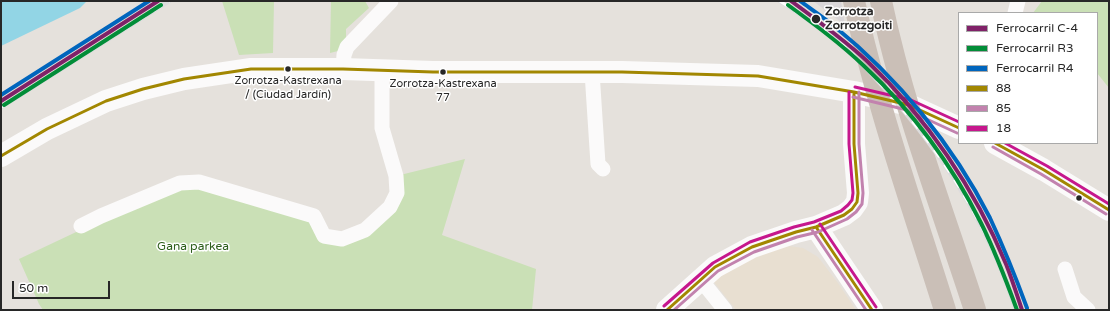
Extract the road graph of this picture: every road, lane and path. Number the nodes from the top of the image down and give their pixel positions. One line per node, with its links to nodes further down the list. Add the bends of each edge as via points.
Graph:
1 (391, 1): 6 (street, via 347,46)
2 (854, 1): 22 (highway, via 866,52 910,202)
3 (881, 1): 23 (highway, via 899,75)
4 (1018, 1): 5 (street)
5 (1015, 12)
6 (343, 69): 7 (street); 12 (street, via 251,69 150,87 106,101 75,115)
7 (382, 71): 8 (street); 15 (street, via 382,128 396,176 397,193 390,207 365,230 342,239 324,236 314,216 199,182 180,183)
8 (592, 72): 9 (street, via 758,76); 13 (street, via 598,164)
9 (854, 92): 10 (street, via 910,105); 16 (street, via 857,202 852,210 844,215)
10 (958, 128)
11 (996, 144): 14 (street)
12 (1, 156)
13 (602, 169)
14 (1109, 210)
15 (81, 226)
16 (816, 227): 18 (street, via 752,247 715,267); 21 (street)
17 (1065, 269): 24 (street, via 1074,297)
18 (701, 280): 19 (street); 20 (street)
19 (667, 310)
20 (725, 310)
21 (872, 310)
22 (945, 310)
23 (976, 310)
24 (1088, 310)

